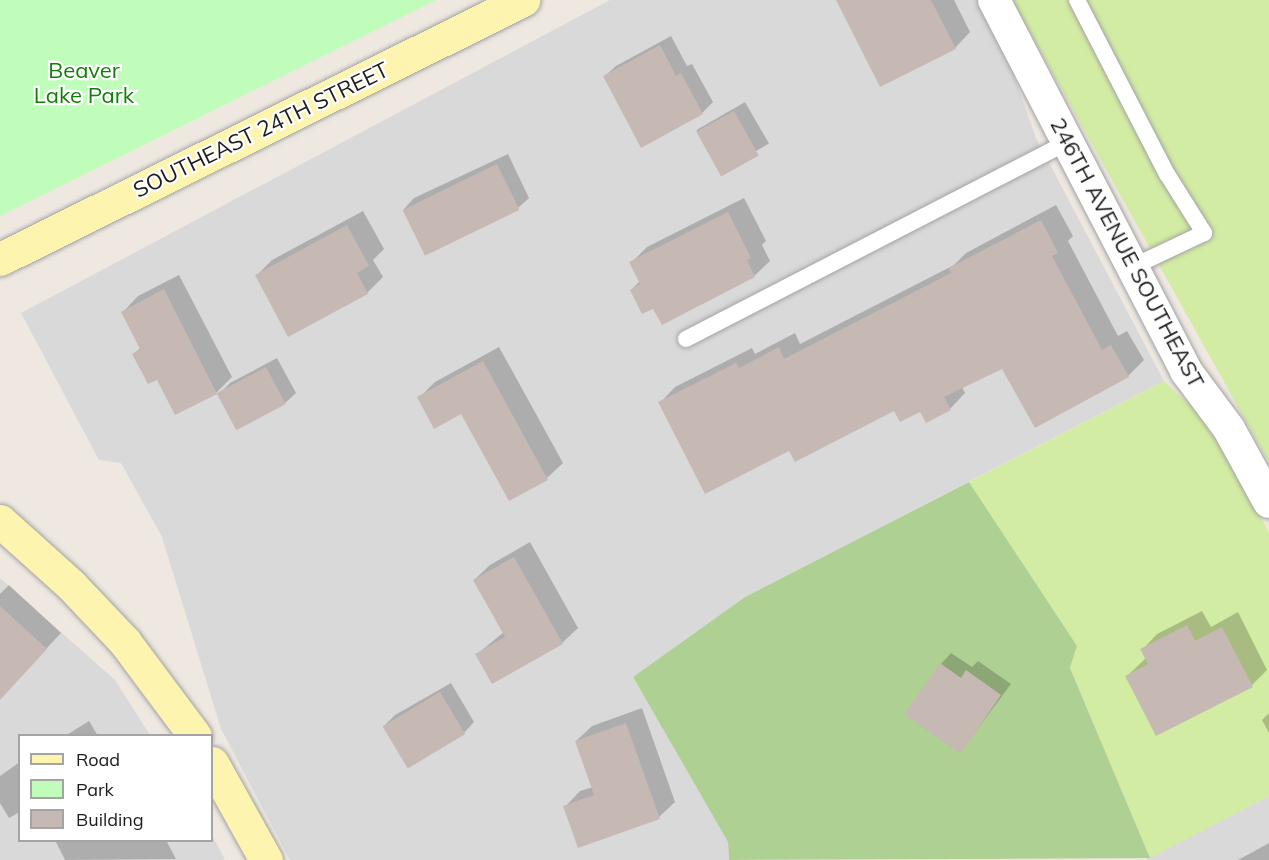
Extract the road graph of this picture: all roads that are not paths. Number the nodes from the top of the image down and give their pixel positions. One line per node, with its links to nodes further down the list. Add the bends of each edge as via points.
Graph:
1 (523, 0): 5 (street, SOUTHEAST 24TH STREET)
2 (994, 0): 4 (street, 246TH AVENUE SOUTHEAST)
3 (1077, 0): 6 (lane, via 1167,174 1204,233)
4 (1067, 142): 6 (street, 246TH AVENUE SOUTHEAST); 7 (lane)
5 (0, 260)
6 (1132, 267): 8 (street, 246TH AVENUE SOUTHEAST, via 1186,371 1229,429)
7 (686, 339)
8 (1269, 502)
9 (0, 521): 10 (street, via 71,585 125,642)
10 (194, 734)
11 (213, 765): 12 (street)
12 (266, 860)

